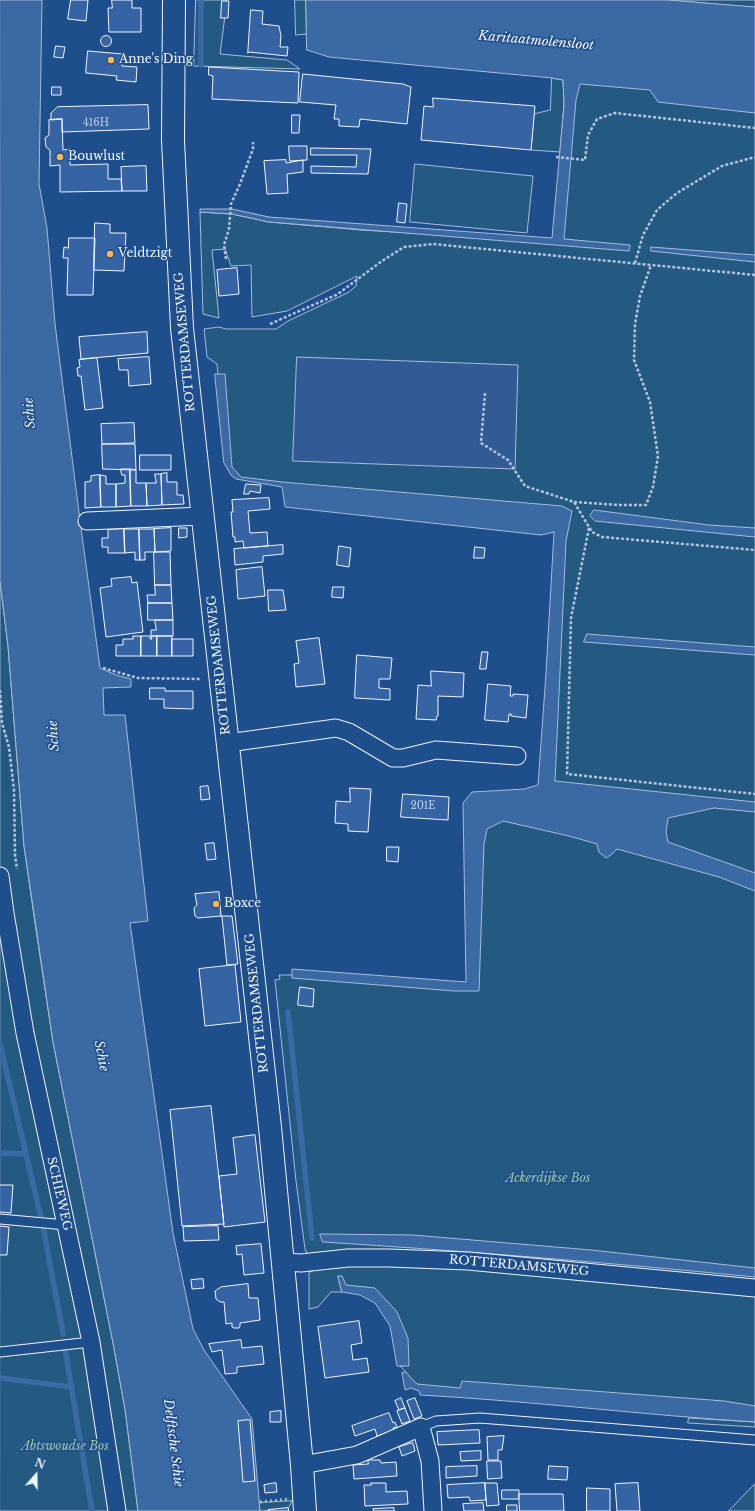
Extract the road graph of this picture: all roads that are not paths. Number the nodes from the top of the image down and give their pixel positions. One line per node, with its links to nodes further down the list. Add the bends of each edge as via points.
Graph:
1 (174, 0): 2 (street, ROTTERDAMSEWEG, via 173,140 182,328)
2 (202, 516): 3 (street); 4 (street, ROTTERDAMSEWEG)
3 (87, 521)
4 (228, 743): 5 (street, ROTTERDAMSEWEG, via 336,728 349,732 393,758 436,750); 9 (street, ROTTERDAMSEWEG)
5 (517, 756)
6 (0, 876): 8 (street, SCHIEWEG, via 25,1033)
7 (0, 1219): 8 (lane)
8 (61, 1224): 11 (street, SCHIEWEG)
9 (283, 1262): 10 (street, ROTTERDAMSEWEG, via 348,1258 468,1261); 15 (street, ROTTERDAMSEWEG)
10 (755, 1288)
11 (91, 1342): 12 (lane); 16 (street, SCHIEWEG)
12 (0, 1352)
13 (421, 1427): 14 (lane, via 436,1421 480,1418); 15 (street, via 357,1455); 18 (street, via 430,1461)
14 (755, 1440)
15 (302, 1465): 17 (street, ROTTERDAMSEWEG)
16 (117, 1511)
17 (305, 1511)
18 (433, 1511)

